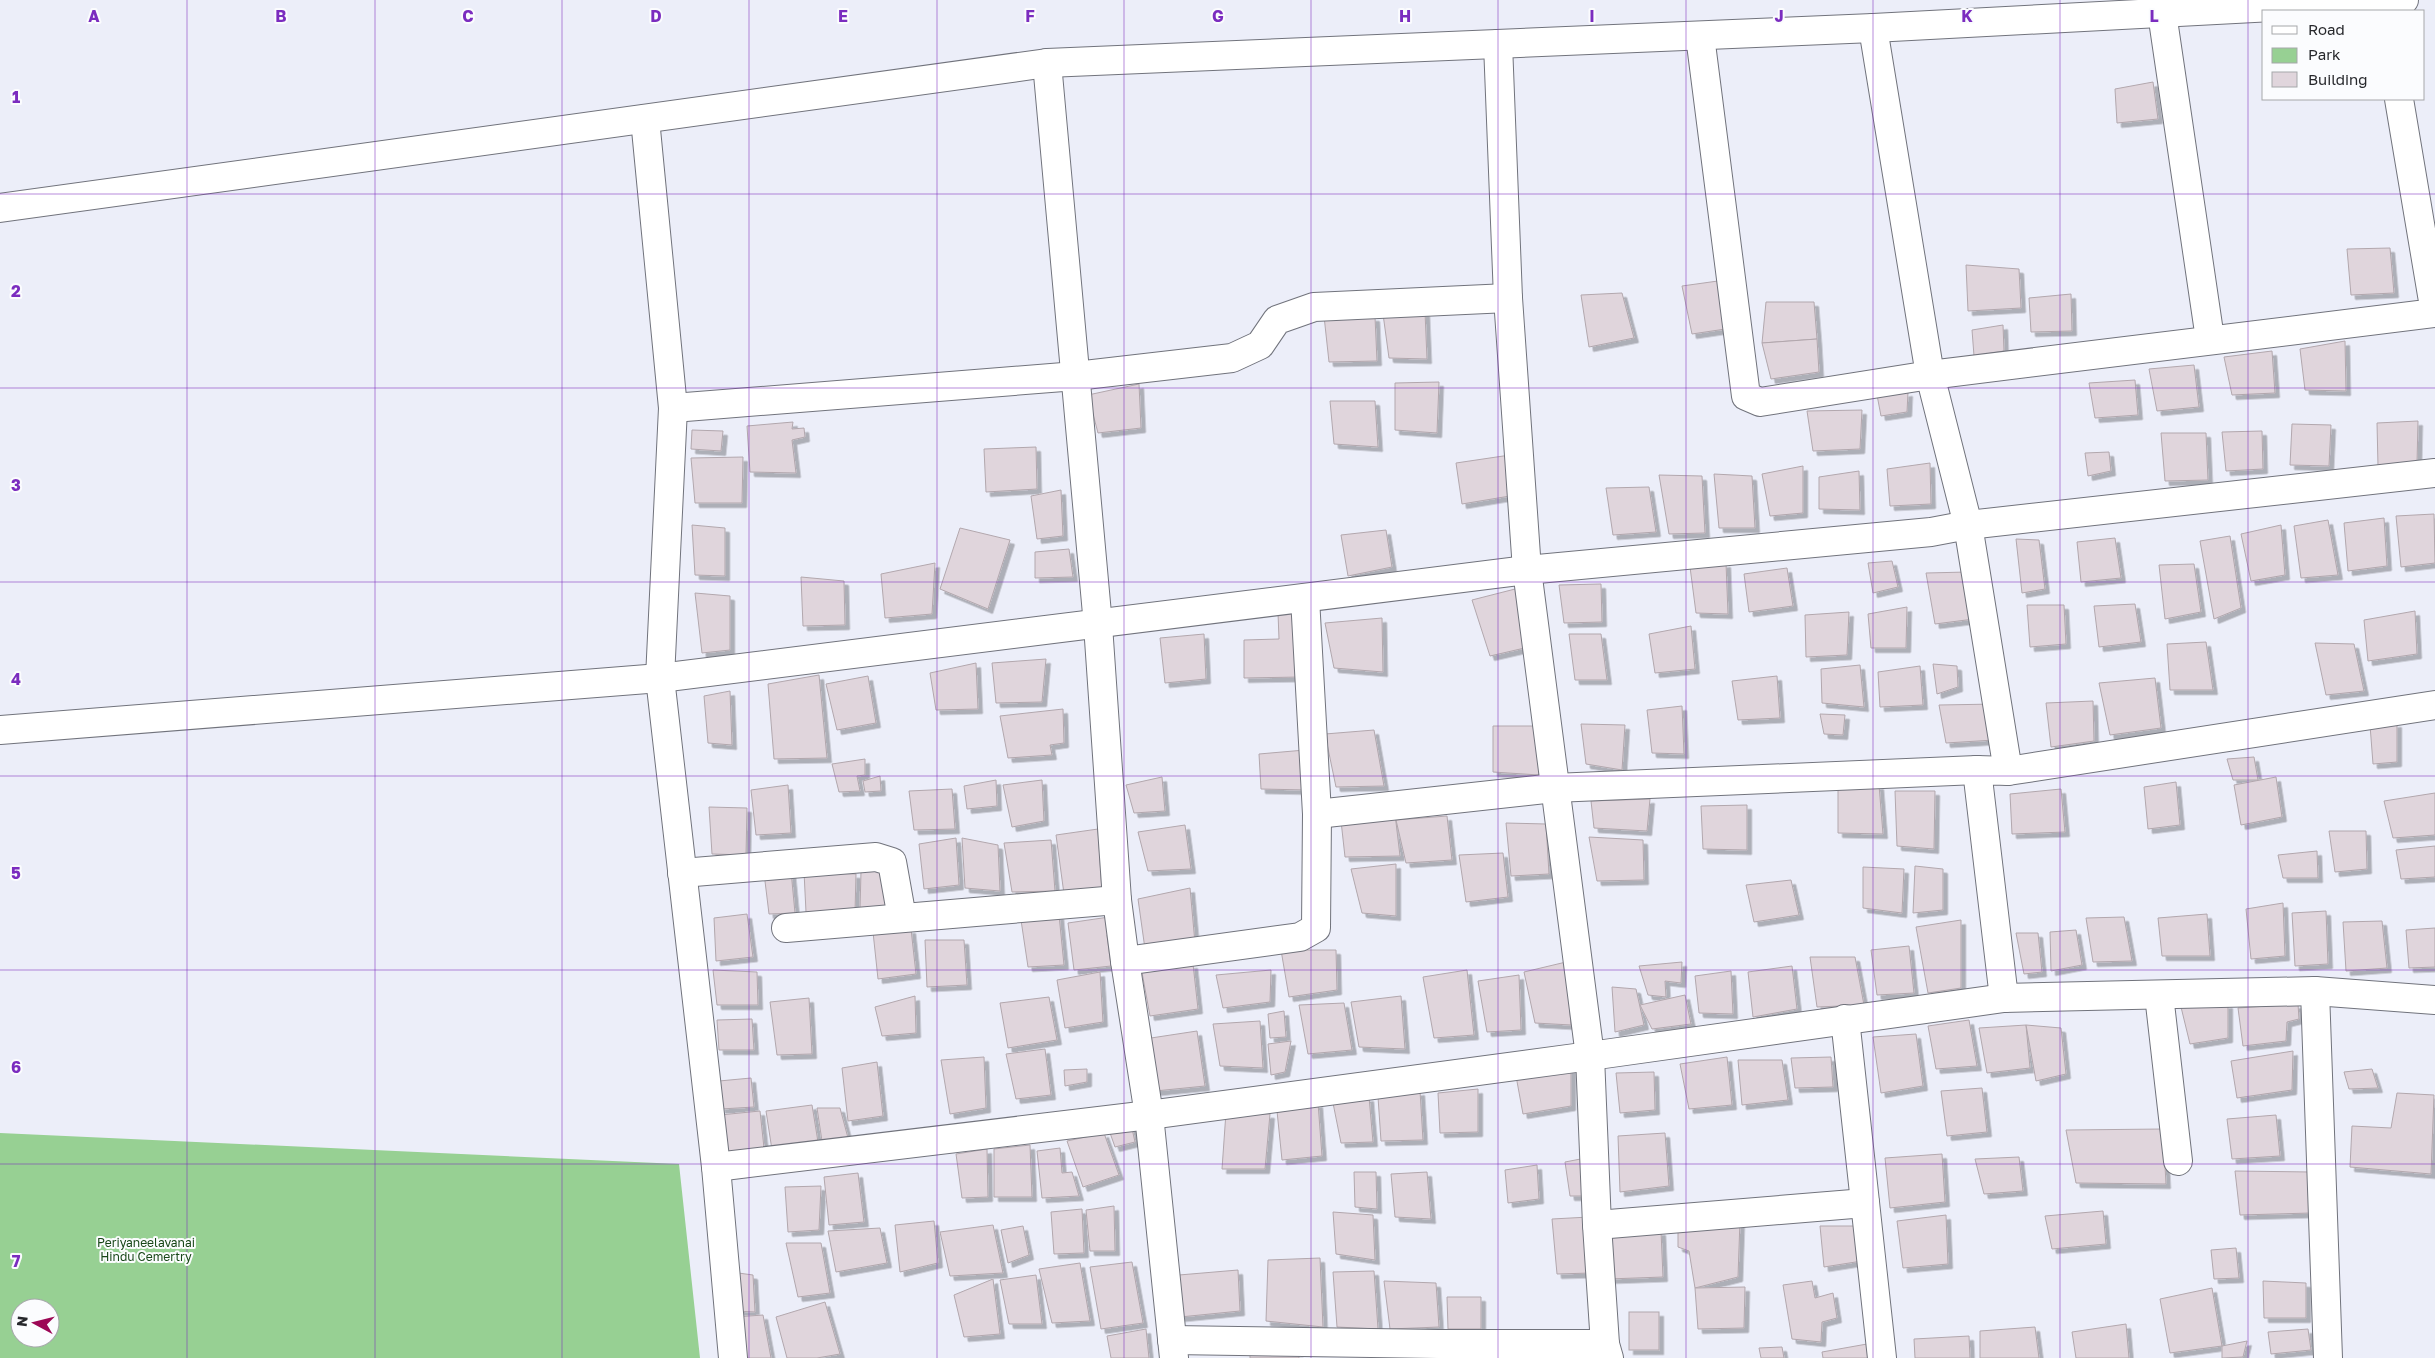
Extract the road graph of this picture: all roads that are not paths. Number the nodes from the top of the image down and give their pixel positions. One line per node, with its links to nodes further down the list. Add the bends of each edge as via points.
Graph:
1 (2391, 5): 2 (street)
2 (2162, 13): 3 (street); 12 (street)
3 (1873, 28): 4 (street); 13 (street)
4 (1700, 36): 5 (street); 13 (street, via 1746,396 1760,402 1779,400)
5 (1498, 44): 6 (street); 10 (street)
6 (1047, 63): 8 (street); 14 (street)
7 (2399, 100): 11 (street)
8 (645, 119): 9 (street); 15 (street)
9 (0, 208)
10 (1508, 298): 14 (street, via 1314,307 1277,320 1260,346 1232,358); 18 (street)
11 (2435, 314): 12 (street)
12 (2210, 339): 13 (street)
13 (1930, 375): 17 (street)
14 (1076, 376): 15 (street); 20 (street)
15 (672, 408): 21 (street)
16 (2435, 472): 17 (street)
17 (1968, 525): 18 (street, via 1931,532); 25 (street)
18 (1526, 570): 19 (street); 26 (street)
19 (1305, 598): 20 (street); 27 (street)
20 (1098, 625): 21 (street); 29 (street)
21 (660, 678): 23 (street); 28 (street)
22 (2435, 705): 25 (street)
23 (0, 730)
24 (1977, 770): 25 (street); 26 (street); 35 (street)
25 (2008, 771)
26 (1554, 788): 27 (street); 38 (street)
27 (1317, 814): 32 (street, via 1316,928 1300,938)
28 (682, 873): 30 (street, via 876,857 892,862); 41 (street)
29 (1117, 900): 30 (street); 32 (street)
30 (902, 918): 31 (street)
31 (786, 928)
32 (1124, 961): 39 (street)
33 (2315, 991): 34 (street); 36 (street); 49 (street)
34 (2159, 995): 35 (street); 40 (street)
35 (2004, 998): 37 (street)
36 (2435, 1000)
37 (1845, 1019): 38 (street); 42 (street)
38 (1590, 1056): 39 (street); 43 (street)
39 (1149, 1115): 41 (street); 44 (street)
40 (2178, 1161)
41 (716, 1167): 47 (street)
42 (1865, 1203): 43 (street); 48 (street)
43 (1597, 1225): 46 (street)
44 (1173, 1349): 45 (street)
45 (1438, 1351): 46 (street)
46 (1607, 1351)
47 (733, 1358)
48 (1882, 1358)
49 (2328, 1358)

